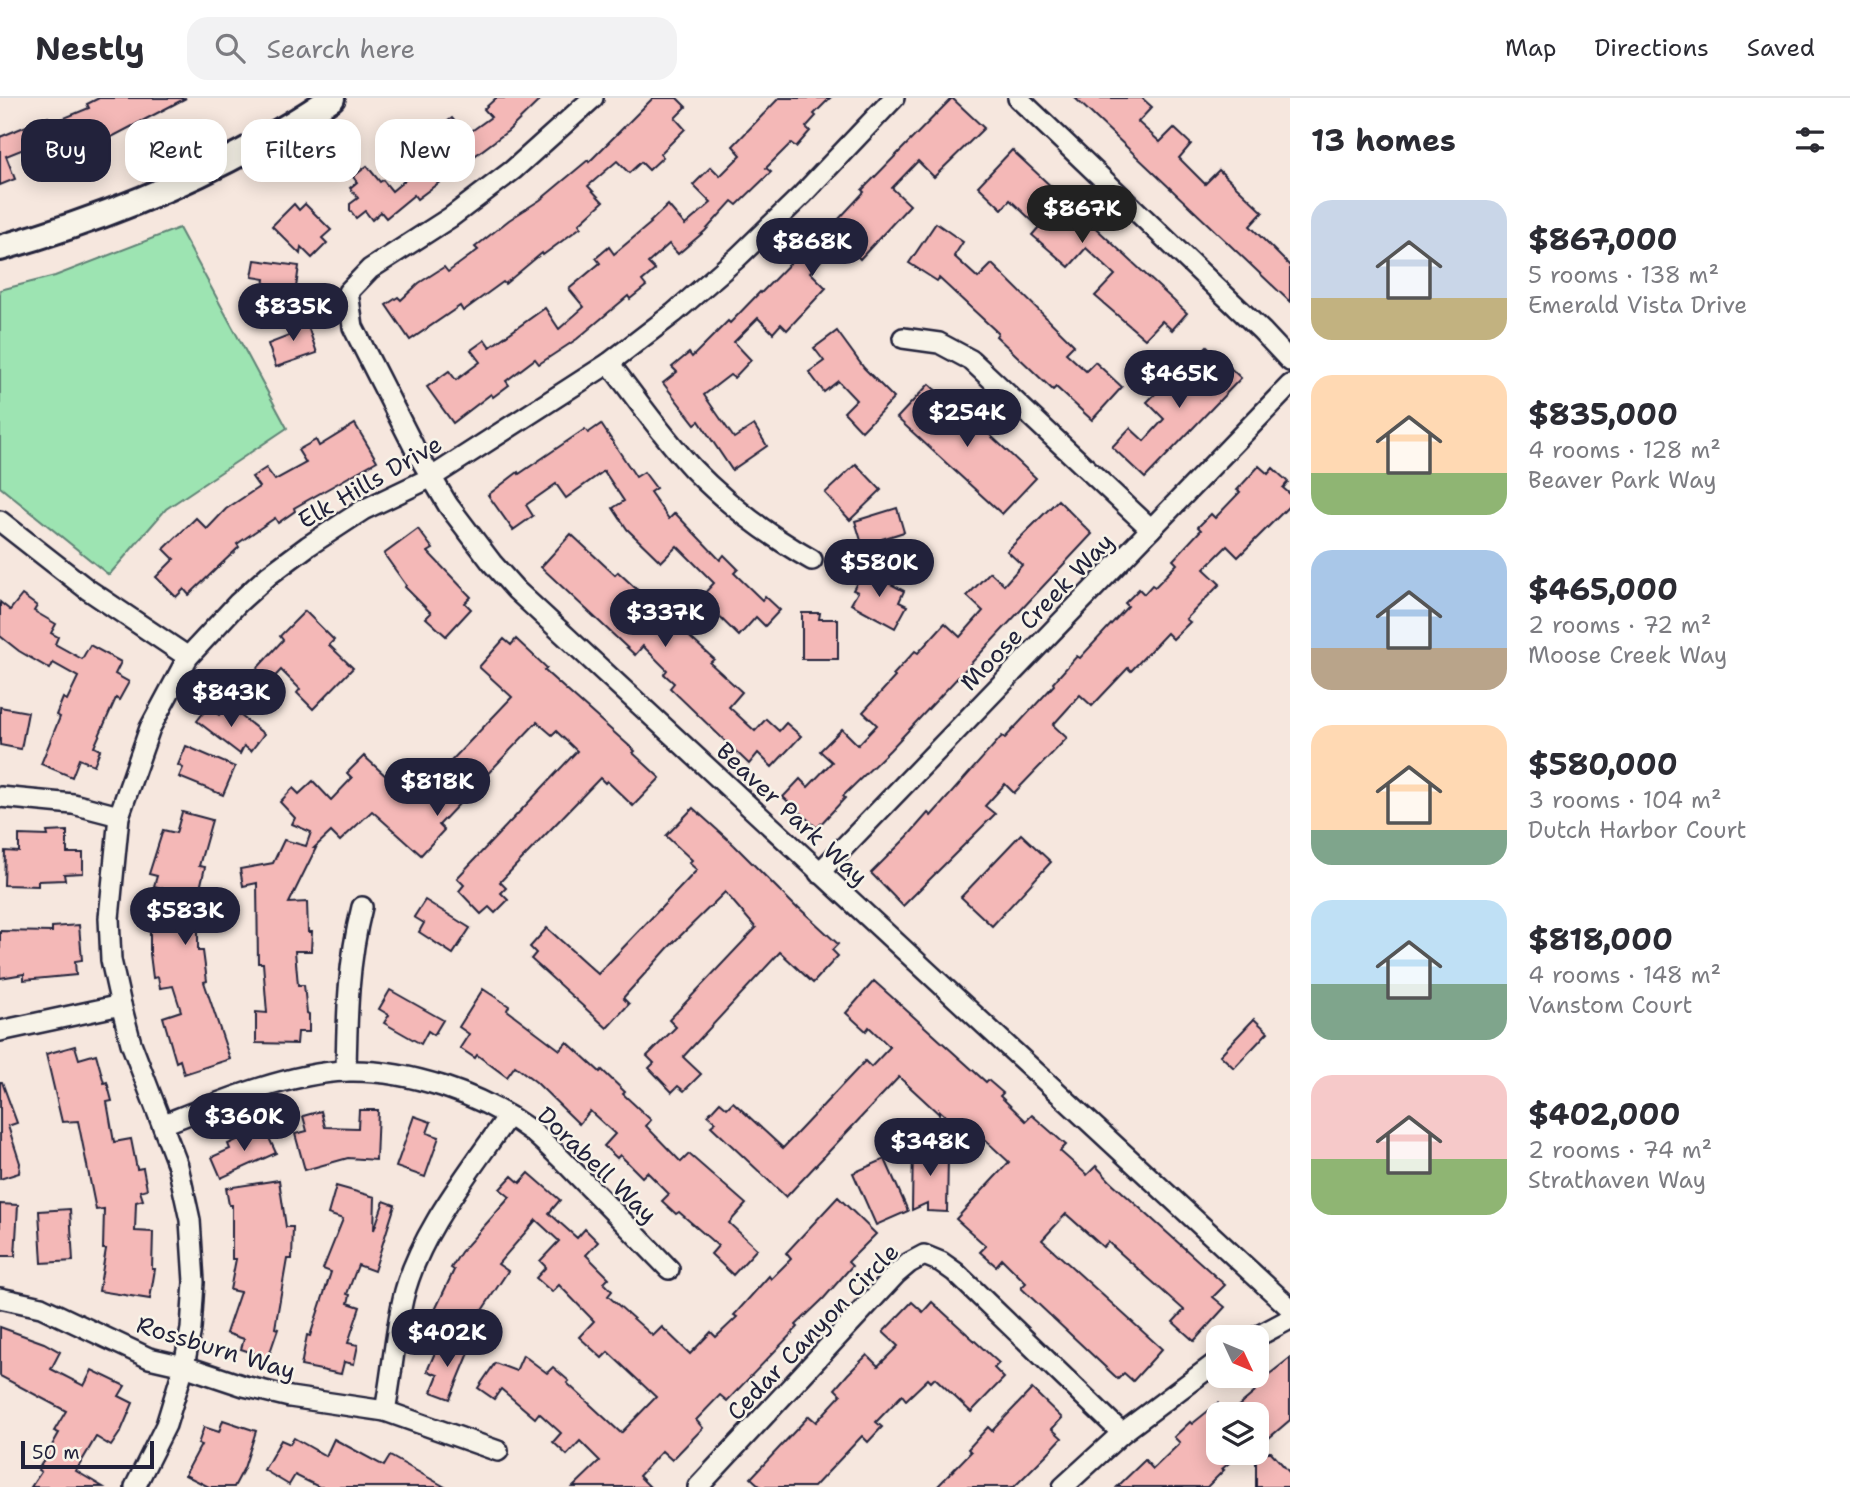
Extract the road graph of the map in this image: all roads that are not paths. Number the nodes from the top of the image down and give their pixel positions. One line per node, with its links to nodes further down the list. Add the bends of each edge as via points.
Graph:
1 (332, 98): 5 (street, via 226,161 155,194)
2 (593, 98): 10 (street, Beaver Park Way, via 513,170 370,269 348,292 354,327)
3 (894, 98): 8 (street, Elk Hills Drive, via 737,258)
4 (1018, 98): 7 (street)
5 (0, 248)
6 (903, 338): 12 (street, via 939,343 971,360)
7 (1290, 361)
8 (609, 363): 10 (street, Elk Hills Drive); 13 (street, via 713,489 743,515)
9 (1290, 385): 12 (street, Moose Creek Way)
10 (432, 477): 14 (street, Elk Hills Drive, via 363,510 289,560 238,603); 17 (street, Beaver Park Way, via 448,505 516,590)
11 (0, 521): 14 (street, via 87,589)
12 (1151, 529): 17 (street, Moose Creek Way)
13 (812, 560)
14 (188, 657): 16 (street, Elk Hills Drive, via 150,728)
15 (0, 797): 16 (street, via 73,804)
16 (119, 816): 19 (street, Elk Hills Drive, via 109,918 111,960)
17 (819, 873): 26 (street, Beaver Park Way)
18 (362, 907): 21 (street, via 348,979)
19 (121, 1005): 20 (street); 23 (street, Elk Hills Drive)
20 (0, 1031)
21 (346, 1071): 22 (street, Dorabell Way, via 426,1082); 23 (street, Dorabell Way, via 285,1082)
22 (508, 1116): 24 (street, Dorabell Way, via 552,1149); 31 (street, via 444,1211 413,1272 404,1297)
23 (163, 1124): 29 (street, Elk Hills Drive, via 190,1220 194,1282)
24 (668, 1269)
25 (0, 1298): 29 (street, Rossburn Way, via 41,1307 149,1358)
26 (1290, 1308)
27 (1290, 1319): 28 (street)
28 (1269, 1330)
29 (184, 1366): 31 (street, Rossburn Way, via 290,1397); 34 (street, Elk Hills Drive, via 166,1425)
30 (1206, 1370): 32 (street)
31 (385, 1411): 33 (street, Rossburn Way)
32 (1122, 1433): 35 (street, Cedar Canyon Circle, via 954,1272 924,1255 896,1274); 36 (street)
33 (498, 1451)
34 (135, 1487)
35 (698, 1487)
36 (1063, 1487)

